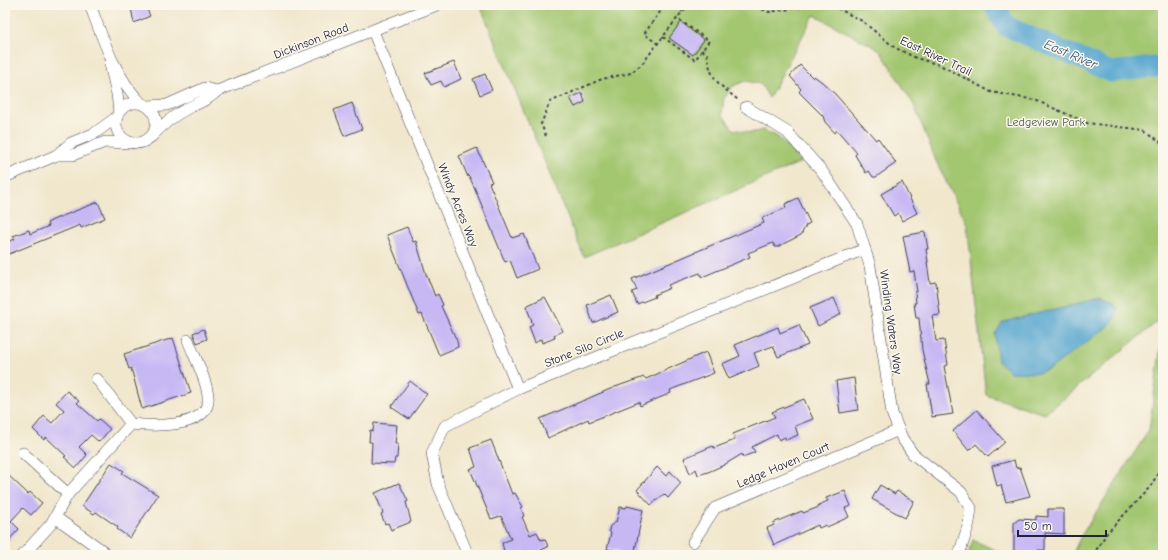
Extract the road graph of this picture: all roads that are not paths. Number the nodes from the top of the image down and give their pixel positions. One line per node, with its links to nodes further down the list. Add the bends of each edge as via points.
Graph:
1 (90, 5): 4 (street)
2 (437, 5): 3 (street, Dickinson Road)
3 (373, 31): 5 (street, Dickinson Road); 16 (street, Windy Acres Way)
4 (107, 48): 6 (street, via 126,84); 8 (street, via 117,94)
5 (217, 91): 6 (street, Dickinson Road, via 205,88 168,105); 9 (street, Dickinson Road, via 209,99 191,106 167,121)
6 (144, 105): 8 (street, via 129,104); 9 (street, via 156,116 156,130)
7 (746, 107): 13 (street, Winding Waters Way, via 787,132 822,171 857,224)
8 (118, 114): 10 (street, via 119,134); 11 (street, via 95,133 71,143)
9 (152, 136): 10 (street, via 141,143)
10 (134, 143): 11 (street, via 105,142 73,155)
11 (57, 155): 12 (street)
12 (5, 177)
13 (865, 249): 16 (street, Stone Silo Circle); 18 (street, Winding Waters Way, via 870,266 892,413)
14 (188, 340): 17 (street, via 207,389 208,402 201,414 170,425)
15 (97, 379): 17 (street)
16 (518, 389): 25 (street, Stone Silo Circle, via 445,426 432,453 438,484)
17 (130, 424): 20 (street)
18 (899, 430): 22 (street, Ledge Haven Court, via 715,508); 26 (street, Winding Waters Way, via 913,454 961,492 971,508 970,523)
19 (23, 453): 20 (street)
20 (68, 494): 21 (street)
21 (55, 517): 23 (street); 24 (street)
22 (693, 542)
23 (103, 551)
24 (23, 555)
25 (468, 555)
26 (959, 555)

